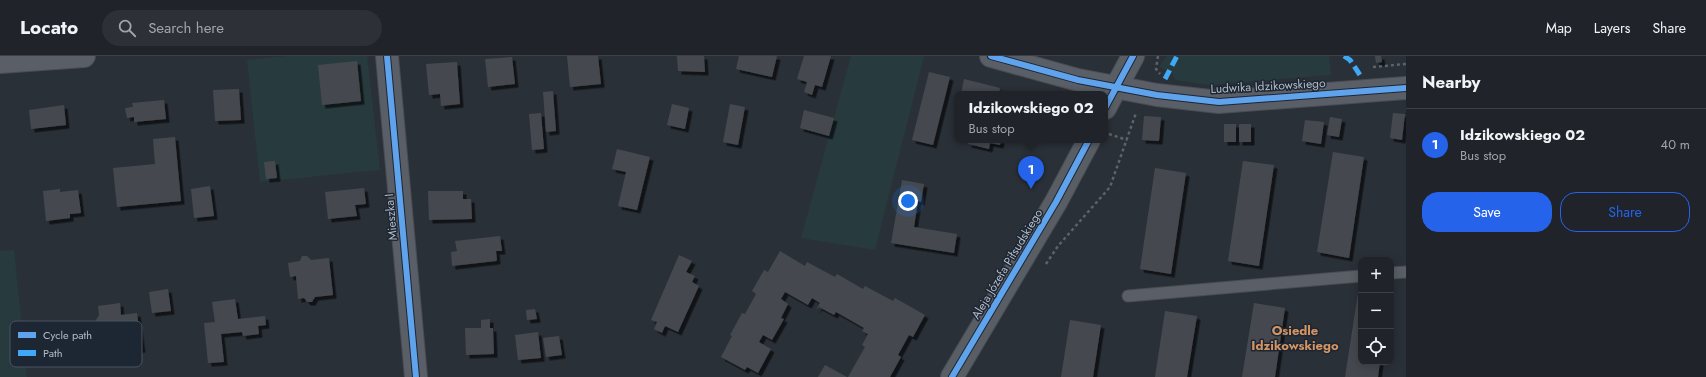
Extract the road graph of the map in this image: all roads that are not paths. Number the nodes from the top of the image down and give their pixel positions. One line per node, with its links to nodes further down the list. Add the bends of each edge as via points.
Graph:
1 (84, 56): 5 (street)
2 (387, 56): 14 (street, Mieszka I)
3 (991, 56): 6 (street, Ludwika Idzikowskiego, via 1078,80)
4 (1133, 56): 6 (main road)
5 (0, 62)
6 (1116, 87): 7 (street, Ludwika Idzikowskiego, via 1156,95 1219,102); 8 (main road)
7 (1406, 88)
8 (1108, 102)
9 (1087, 143): 15 (main road, Aleja Józefa Piłsudskiego, via 1056,202)
10 (1406, 272): 11 (lane)
11 (1394, 273)
12 (1358, 276): 13 (lane)
13 (1128, 296)
14 (416, 377)
15 (952, 377)

